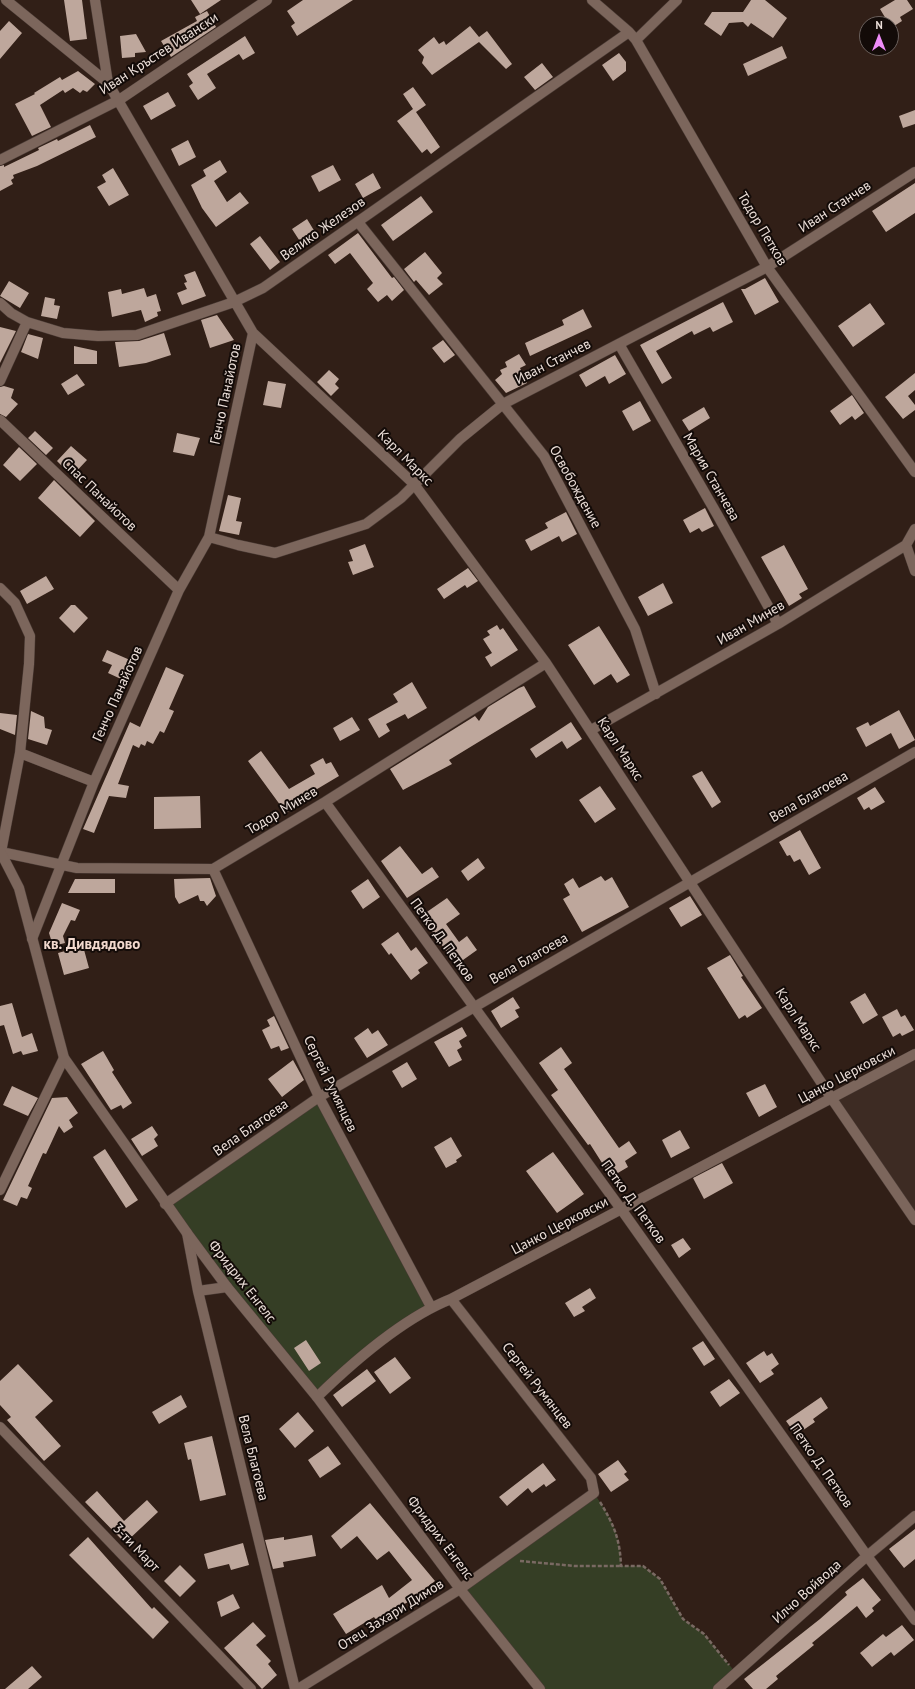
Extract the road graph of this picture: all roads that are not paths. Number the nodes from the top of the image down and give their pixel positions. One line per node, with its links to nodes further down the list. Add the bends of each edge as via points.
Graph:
1 (6, 0): 8 (street)
2 (95, 0): 8 (street, Генчо Панайотов)
3 (267, 0): 9 (street, Иван Кръстев Ивански)
4 (592, 0): 6 (street, Тодор Петков)
5 (678, 0): 7 (street)
6 (629, 32): 7 (street, Тодор Петков); 12 (street, Велико Железов)
7 (636, 40): 13 (street, Тодор Петков)
8 (108, 82): 9 (street, Генчо Панайотов)
9 (119, 100): 10 (street, Иван Кръстев Ивански); 14 (street, Генчо Панайотов)
10 (0, 160)
11 (915, 172): 13 (street, Иван Станчев)
12 (358, 222): 14 (street, Велико Железов, via 263,288); 20 (street, Освобождение)
13 (767, 267): 18 (street, Иван Станчев); 22 (street, Тодор Петков)
14 (234, 302): 16 (street, Велико Железов, via 137,335 98,336 63,333); 17 (street, Генчо Панайотов)
15 (0, 303): 16 (street, Велико Железов, via 10,313)
16 (27, 322): 19 (street)
17 (253, 333): 23 (street, Карл Маркс); 25 (street, Генчо Панайотов)
18 (618, 344): 20 (street, Иван Станчев); 30 (street, Мария Станчева)
19 (0, 381)
20 (503, 404): 23 (street, Иван Станчев, via 460,438); 32 (street, Освобождение, via 544,456 635,629)
21 (0, 420): 29 (street, Спас Панайотов)
22 (915, 472)
23 (414, 484): 25 (street, Иван Станчев, via 401,498 366,524 275,553); 31 (street, Карл Маркс)
24 (915, 529): 26 (street, Иван Минев)
25 (208, 537): 29 (street, Генчо Панайотов)
26 (906, 545): 27 (street); 30 (street, Иван Минев)
27 (915, 571)
28 (0, 588): 35 (street, via 15,603 30,636 30,664)
29 (179, 590): 36 (street, Генчо Панайотов)
30 (778, 624): 32 (street, Иван Минев)
31 (546, 663): 33 (street, Карл Маркс); 37 (street, Тодор Минев)
32 (656, 694): 33 (street, Иван Минев)
33 (591, 730): 41 (street, Карл Маркс)
34 (915, 752): 41 (street, Вела Благоева)
35 (20, 753): 36 (street); 38 (street)
36 (94, 782): 39 (street, Генчо Панайотов)
37 (326, 802): 40 (street, Тодор Минев); 43 (street, Петко Д. Петков)
38 (0, 852): 39 (street); 42 (street, Фридрих Енгелс, via 19,888)
39 (61, 866): 40 (street); 42 (street, Генчо Панайотов)
40 (213, 869): 46 (street, Сергей Румянцев)
41 (690, 881): 43 (street, Вела Благоева); 47 (street, Карл Маркс)
42 (32, 939): 45 (street, Фридрих Енгелс)
43 (473, 1007): 46 (street, Вела Благоева); 50 (street, Петко Д. Петков)
44 (915, 1054): 47 (street, Цанко Церковски)
45 (64, 1058): 48 (street); 49 (street, Фридрих Енгелс)
46 (319, 1098): 49 (street, Вела Благоева); 56 (street, Сергей Румянцев)
47 (832, 1099): 50 (street, Цанко Церковски); 51 (street, Карл Маркс)
48 (0, 1190)
49 (165, 1204): 52 (street, Фридрих Енгелс)
50 (622, 1209): 55 (street, Цанко Церковски); 61 (street, Петко Д. Петков)
51 (915, 1220)
52 (187, 1233): 53 (street, Фридрих Енгелс); 54 (street, Вела Благоева)
53 (227, 1287): 54 (street); 57 (street, Фридрих Енгелс)
54 (198, 1291): 65 (street, Вела Благоева)
55 (451, 1299): 56 (street, Цанко Церковски); 59 (street, Сергей Румянцев, via 591,1478)
56 (431, 1307): 57 (street, Цанко Церковски, via 357,1359)
57 (316, 1397): 62 (street, Фридрих Енгелс)
58 (0, 1427): 64 (street, 3-ти Март)
59 (594, 1493): 62 (street, Отец Захари Димов)
60 (915, 1516): 61 (street, Илчо Войвода)
61 (867, 1556): 63 (street, Петко Д. Петков); 67 (street, Илчо Войвода)
62 (460, 1589): 65 (street, Отец Захари Димов); 66 (street, Фридрих Енгелс)
63 (915, 1620)
64 (251, 1689)
65 (297, 1689)
66 (540, 1689)
67 (718, 1689)

